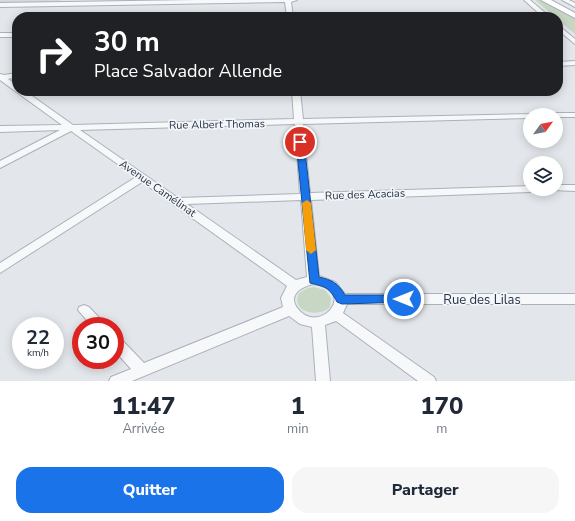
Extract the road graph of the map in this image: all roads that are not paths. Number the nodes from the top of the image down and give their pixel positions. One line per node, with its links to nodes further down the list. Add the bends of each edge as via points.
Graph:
1 (288, 0): 2 (street); 7 (street); 10 (street)
2 (294, 0)
3 (527, 0): 11 (street)
4 (545, 0): 12 (main road)
5 (554, 0): 9 (main road)
6 (565, 0): 8 (street)
7 (0, 5)
8 (575, 5)
9 (575, 10)
10 (289, 12)
11 (541, 12)
12 (575, 16)
13 (563, 31): 16 (street)
14 (0, 35): 15 (street)
15 (12, 35)
16 (575, 42)
17 (575, 63): 18 (street)
18 (563, 64)
19 (12, 76): 20 (street)
20 (1, 77): 21 (street)
21 (12, 85)
22 (27, 96): 28 (street, Avenue Camélinat)
23 (296, 96): 27 (street)
24 (563, 115): 25 (street)
25 (575, 115)
26 (523, 116): 27 (street, Rue Albert Thomas)
27 (298, 122): 28 (street, Rue Albert Thomas); 35 (street)
28 (72, 127): 29 (street, Rue Albert Thomas); 30 (street); 31 (street, Avenue Camélinat)
29 (0, 129)
30 (0, 165)
31 (143, 178): 36 (street, Avenue Camélinat); 37 (street)
32 (563, 188): 33 (street)
33 (575, 188)
34 (523, 189): 35 (street, Rue des Acacias)
35 (306, 195): 36 (street, Rue des Acacias); 38 (street)
36 (176, 201): 39 (street, Avenue Camélinat)
37 (0, 269)
38 (313, 280): 39 (street); 40 (street, via 328,283)
39 (295, 285): 43 (street, via 289,290 287,297)
40 (342, 299): 41 (street, Rue des Lilas); 44 (street)
41 (575, 299)
42 (84, 310): 45 (street)
43 (290, 310): 46 (street, via 302,319); 48 (street)
44 (335, 314): 46 (street); 51 (street)
45 (91, 317)
46 (318, 321): 50 (street)
47 (124, 351): 48 (street)
48 (142, 370): 49 (street)
49 (116, 381)
50 (323, 381)
51 (429, 381)

